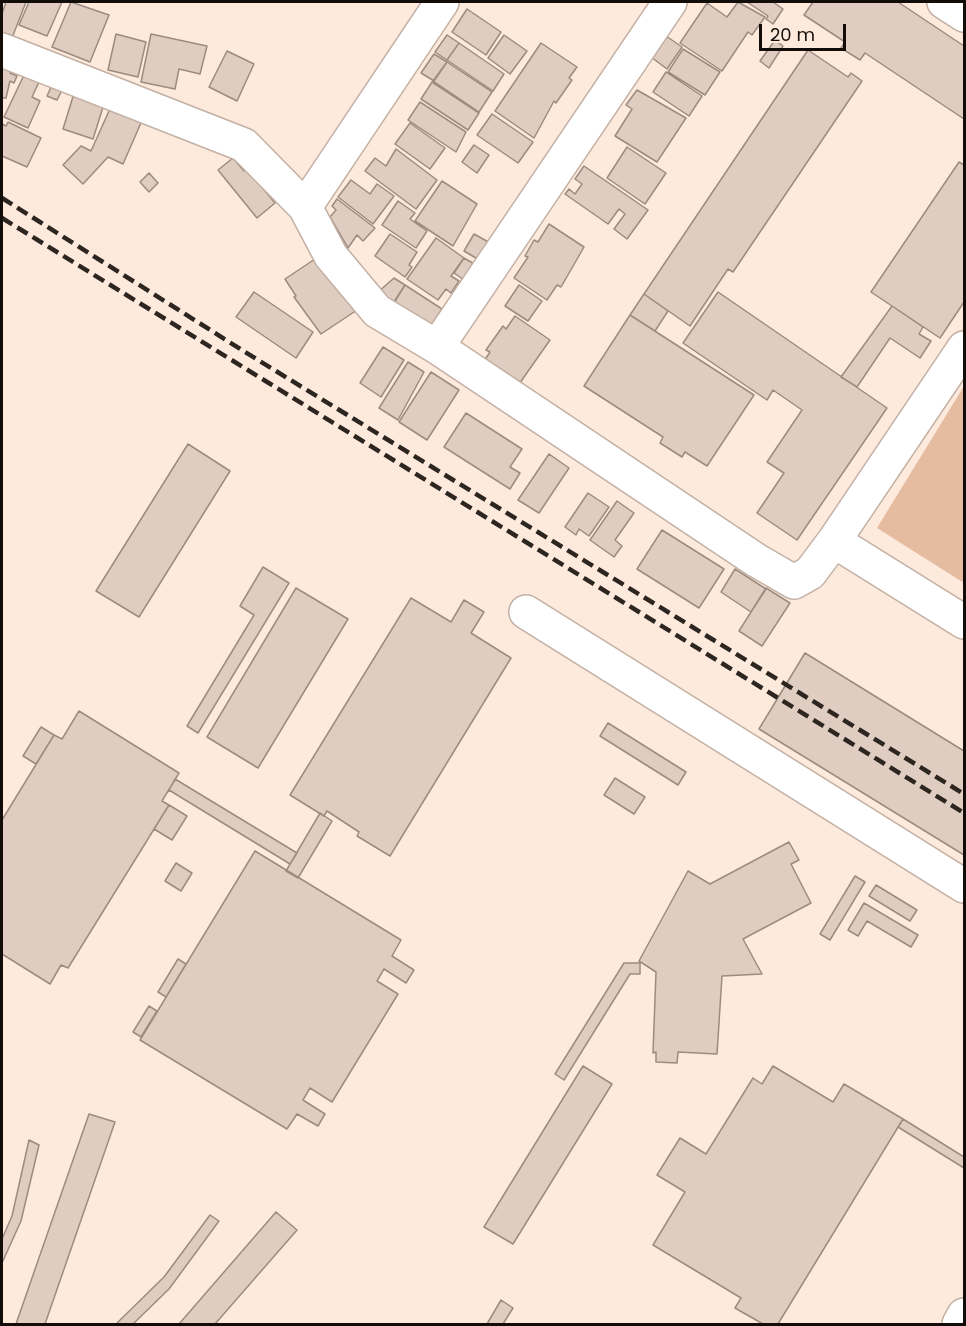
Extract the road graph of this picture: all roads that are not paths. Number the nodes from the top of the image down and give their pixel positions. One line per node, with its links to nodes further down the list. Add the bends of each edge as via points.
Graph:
1 (442, 2): 6 (street)
2 (669, 2): 7 (street)
3 (944, 2): 4 (street)
4 (964, 15)
5 (2, 50): 6 (street, via 244,145)
6 (305, 207): 7 (street, via 330,256 377,311)
7 (437, 347): 9 (street, via 794,582 810,573)
8 (964, 348): 9 (street)
9 (834, 541): 11 (street)
10 (526, 612): 12 (street)
11 (964, 622)
12 (964, 886)
13 (964, 1315): 14 (street)
14 (959, 1324)

